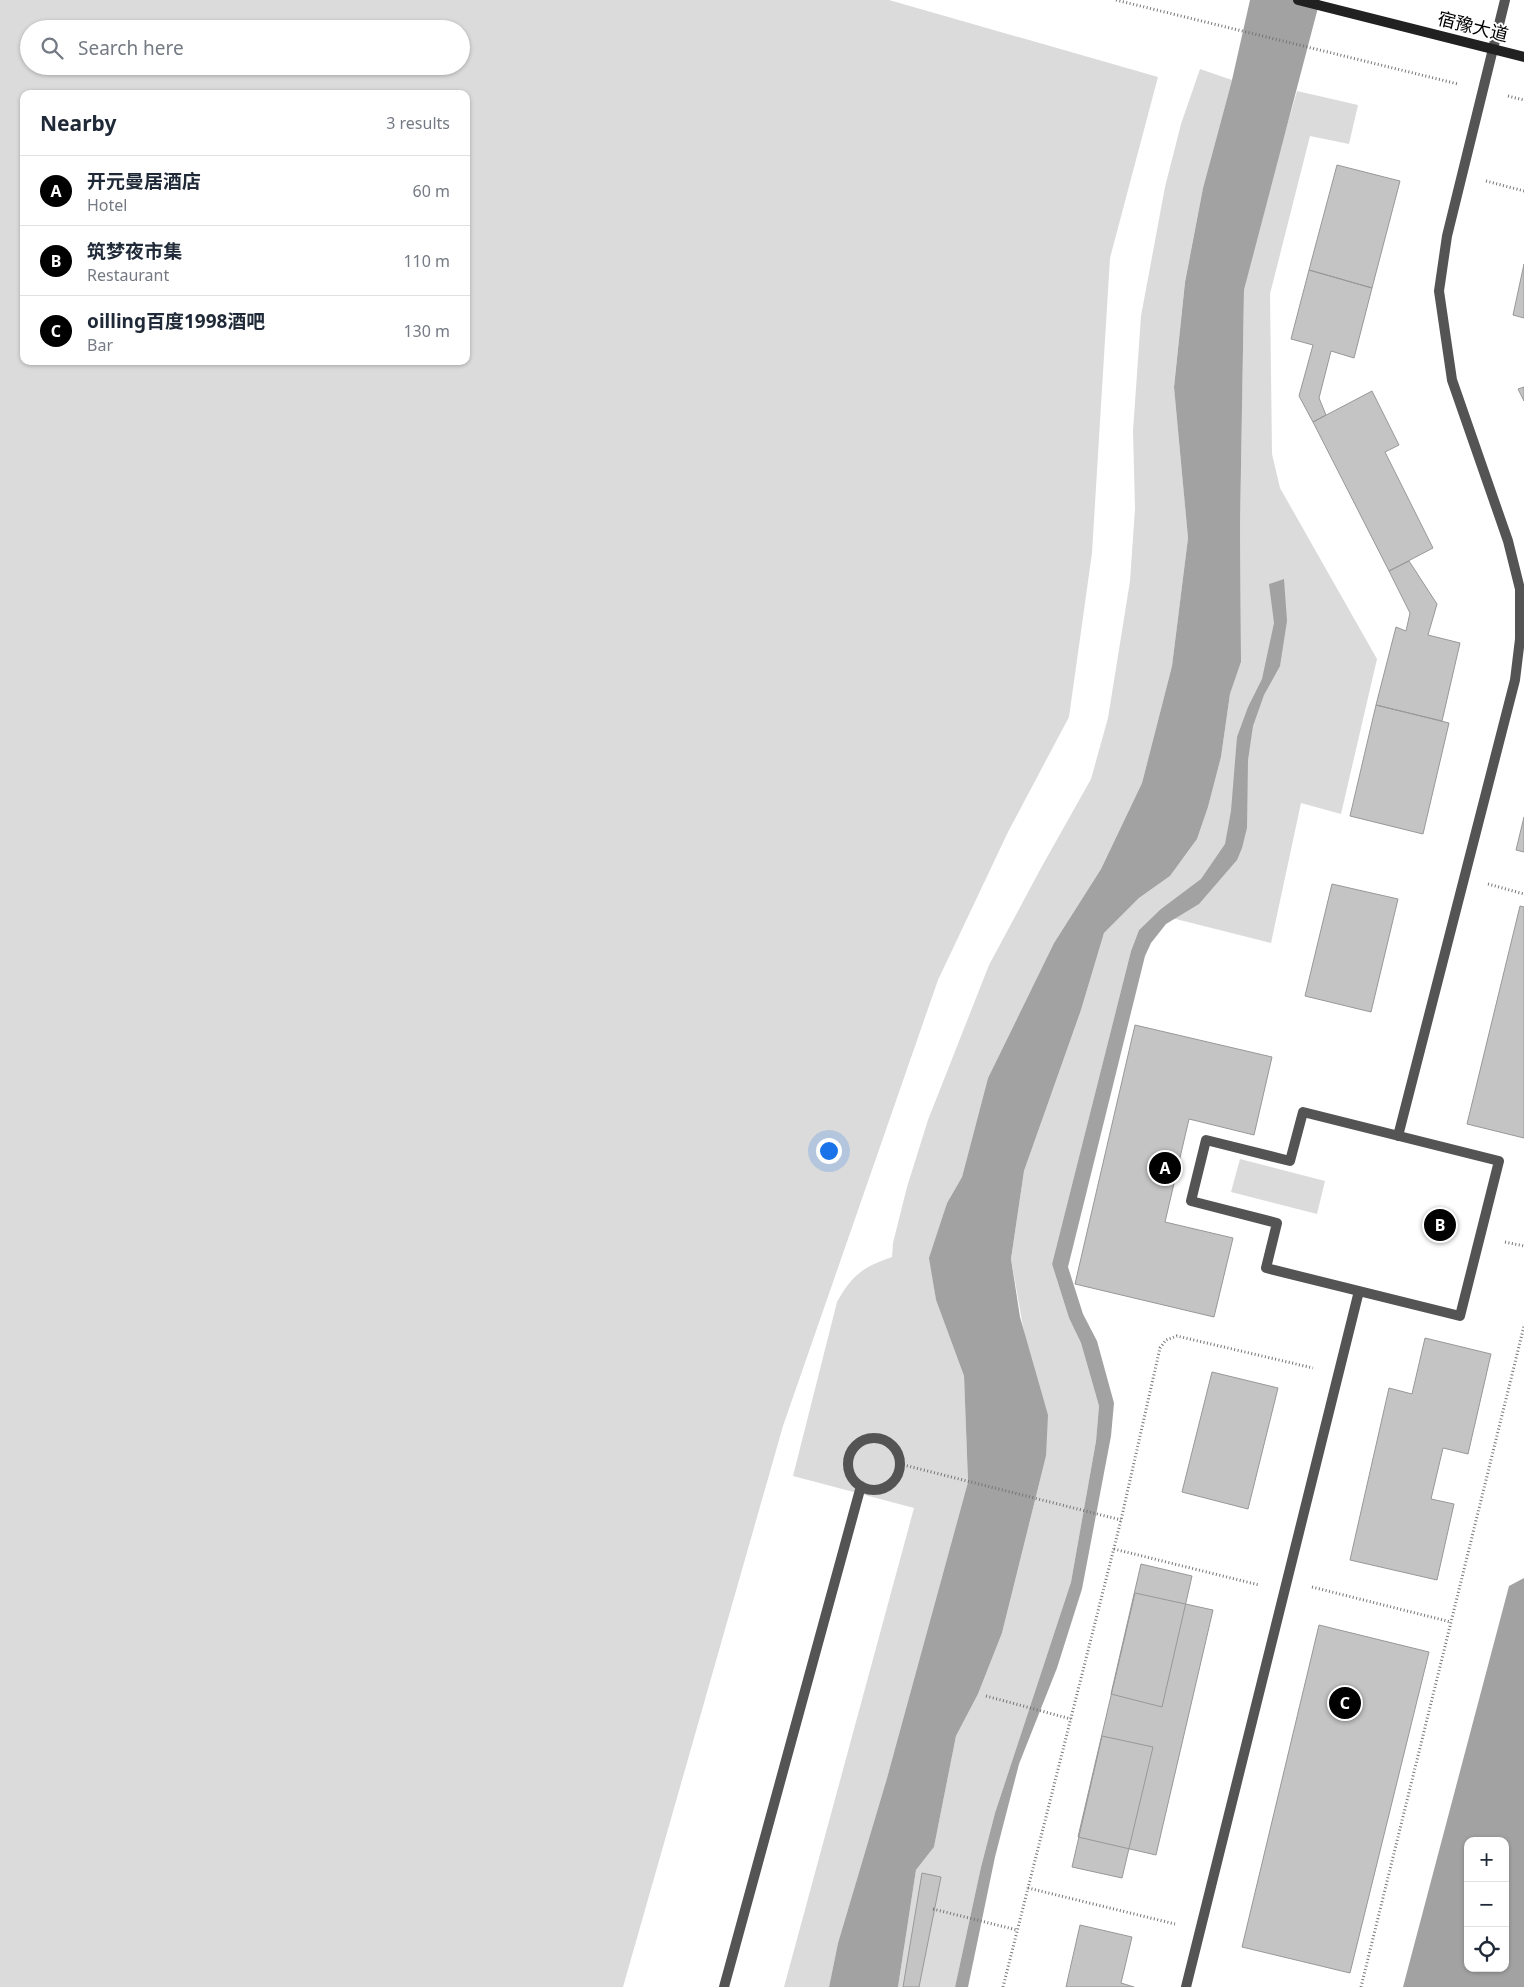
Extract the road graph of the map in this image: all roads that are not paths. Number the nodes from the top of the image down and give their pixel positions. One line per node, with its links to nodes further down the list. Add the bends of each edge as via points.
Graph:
1 (1298, 0): 3 (street, 宿豫大道)
2 (1505, 0): 3 (lane)
3 (1493, 49): 4 (street, 宿豫大道); 5 (lane, via 1447,236 1439,291 1452,380 1508,541 1520,589 1520,639 1516,680)
4 (1524, 57)
5 (1398, 1136): 6 (lane, via 1499,1161 1481,1236 1460,1316); 6 (lane, via 1303,1112 1290,1161 1206,1140 1191,1201 1277,1223 1266,1268)
6 (1359, 1291): 9 (lane)
7 (861, 1486): 7 (lane, via 869,1490 887,1487 898,1473 899,1455 887,1442 863,1441 851,1452 848,1459 850,1475); 8 (lane)
8 (724, 1987)
9 (1186, 1987)

